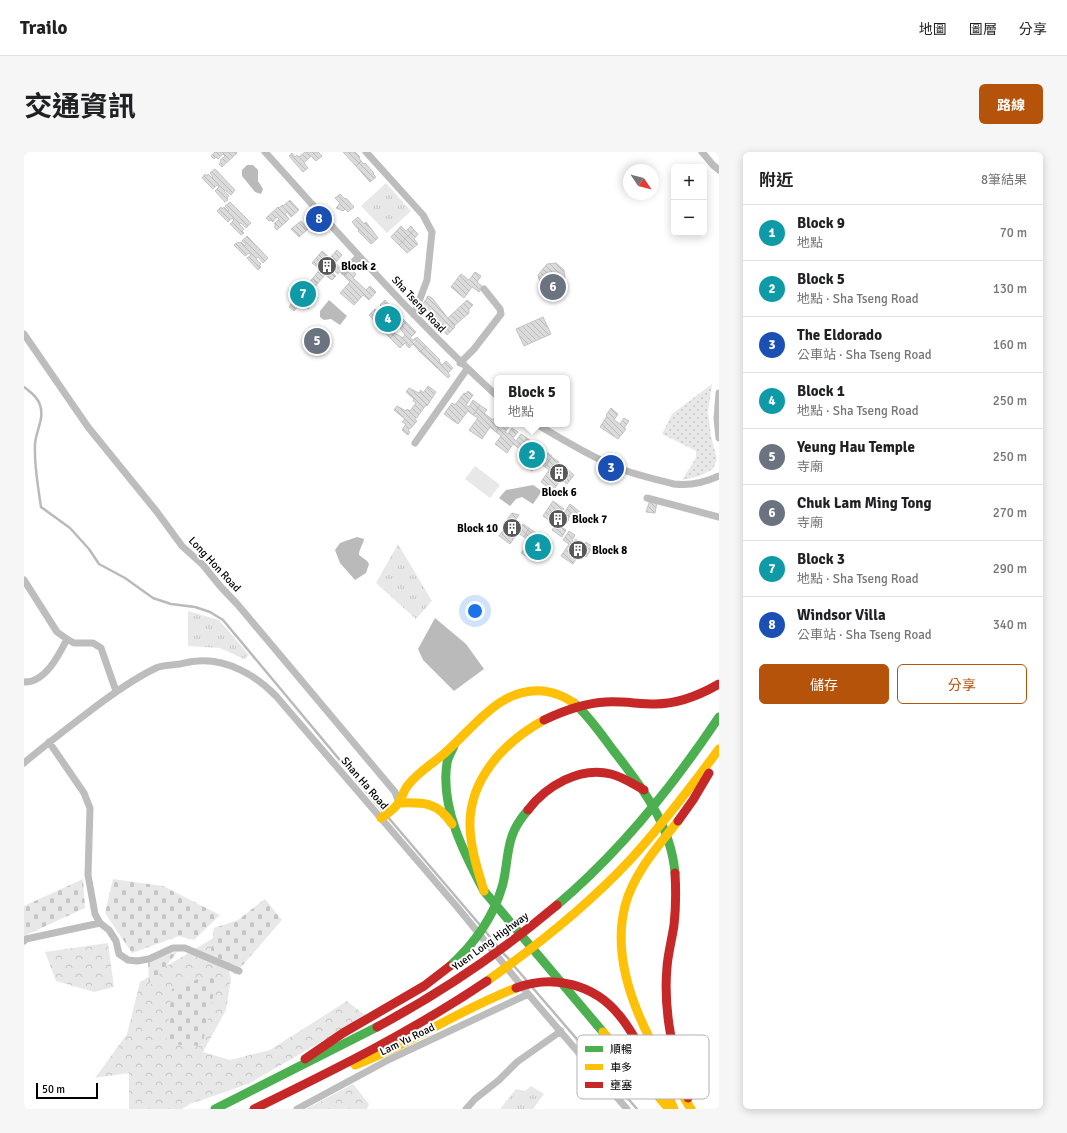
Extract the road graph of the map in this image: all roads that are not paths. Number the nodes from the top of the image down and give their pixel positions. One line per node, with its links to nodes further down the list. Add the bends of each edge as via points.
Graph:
1 (265, 152): 5 (street, Sha Tseng Road)
2 (366, 152): 8 (street, via 423,215 432,232 427,280)
3 (702, 152): 4 (street)
4 (719, 170)
5 (359, 256): 6 (street); 8 (street, Sha Tseng Road)
6 (344, 272)
7 (484, 290): 10 (street, via 500,309 501,314)
8 (414, 315): 10 (street, Sha Tseng Road)
9 (24, 334): 32 (street, Long Hon Road, via 88,427 182,546 238,605 395,792)
10 (460, 363): 11 (street, Sha Tseng Road)
11 (467, 369): 12 (street, Sha Tseng Road); 16 (street)
12 (494, 393)
13 (719, 393): 15 (street)
14 (541, 427): 17 (street, via 580,450 630,472 682,485 704,482)
15 (719, 438)
16 (415, 443)
17 (719, 476)
18 (646, 498): 19 (street)
19 (719, 517)
20 (24, 580): 21 (street, via 57,632)
21 (67, 639): 22 (street, via 59,656 46,672 30,682); 24 (street, via 74,643 93,643 101,648)
22 (24, 682)
23 (719, 684): 35 (main road, via 674,702 657,704 622,701 596,703 568,710 540,722 517,737 498,755 482,779 472,808 470,829 473,850)
24 (116, 691): 27 (street, Shan Ha Road); 33 (street, Shan Ha Road, via 157,668 198,661 225,664 238,669 267,686)
25 (719, 717): 46 (main road, Yuen Long Highway, via 641,821 585,879 528,929 488,959 421,1002)
26 (459, 739): 31 (main road, via 506,698 539,690 550,692 568,699 585,714); 32 (main road, via 406,787); 34 (main road, via 450,753 446,772 448,798)
27 (49, 742): 30 (street, Shan Ha Road); 36 (street, via 84,793 90,808 88,875 95,914)
28 (719, 749): 47 (main road, via 650,838 594,896 539,942 461,999)
29 (719, 752): 43 (main road, via 701,789 637,878 626,900 621,928 622,956)
30 (24, 763)
31 (644, 790): 44 (main road, via 664,829 673,862 676,886 676,906 667,966 667,1018); 46 (main road, via 616,775 598,772 574,776 546,792 526,811 513,832 498,900 487,923 472,944 420,989 322,1045)
32 (396, 805): 33 (main road); 34 (main road, via 423,802 432,805 442,810)
33 (383, 817): 39 (street, Shan Ha Road)
34 (456, 831): 35 (main road)
35 (484, 891): 41 (main road)
36 (100, 922): 37 (street); 38 (street, via 110,930 119,954 128,960 149,959 173,948 185,948)
37 (24, 941)
38 (239, 971)
39 (529, 996): 40 (street, Shan Ha Road); 55 (street, Lam Yu Road, via 524,996 390,1059)
40 (561, 1031): 45 (street, Shan Ha Road); 56 (street, via 517,1062)
41 (606, 1035)
42 (631, 1035): 47 (main road, via 614,1010 592,992 568,984 533,983 481,1001 377,1057)
43 (648, 1035)
44 (670, 1035)
45 (577, 1050)
46 (286, 1074): 53 (main road, Yuen Long Highway)
47 (311, 1080): 54 (main road)
48 (619, 1099): 57 (street, Shan Ha Road)
49 (661, 1099): 58 (main road)
50 (670, 1099): 59 (main road)
51 (685, 1099): 60 (main road)
52 (688, 1099): 60 (main road)
53 (215, 1109)
54 (254, 1109)
55 (297, 1109)
56 (466, 1109)
57 (627, 1109)
58 (669, 1109)
59 (674, 1109)
60 (692, 1109)

